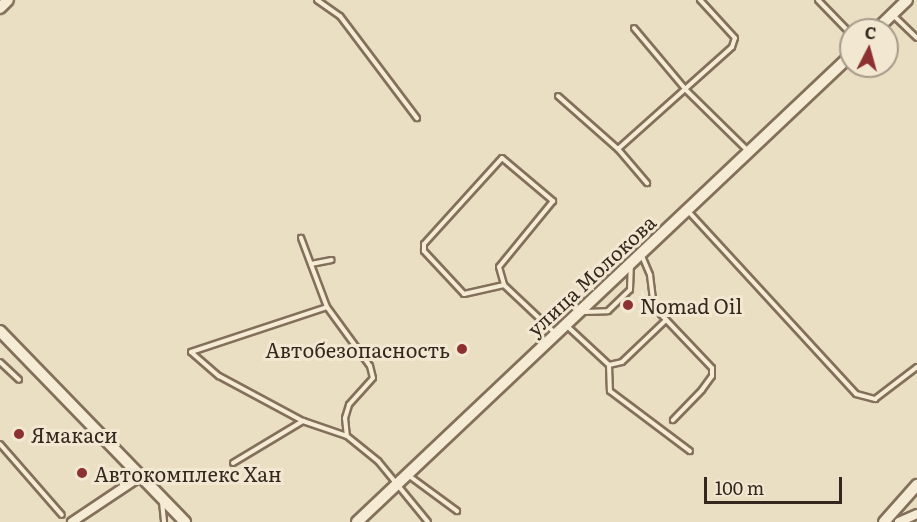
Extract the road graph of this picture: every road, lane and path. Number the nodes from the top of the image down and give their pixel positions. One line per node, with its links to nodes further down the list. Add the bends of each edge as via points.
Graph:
1 (8, 0): 6 (street)
2 (317, 0): 15 (lane, via 340,16)
3 (700, 0): 13 (lane, via 735,38 732,47)
4 (818, 0): 9 (lane)
5 (907, 0): 7 (street)
6 (0, 8)
7 (892, 14): 8 (street); 11 (lane)
8 (888, 18)
9 (839, 22)
10 (634, 28): 13 (lane)
11 (917, 38)
12 (839, 67): 17 (street, улица Молокова)
13 (686, 90): 16 (lane); 17 (lane)
14 (558, 96): 16 (lane)
15 (417, 118)
16 (618, 148): 18 (lane)
17 (749, 153): 19 (street, улица Молокова)
18 (648, 183)
19 (688, 210): 21 (street, улица Молокова); 33 (lane, via 856,394 875,399)
20 (301, 237): 23 (lane)
21 (636, 257): 26 (street, улица Молокова); 26 (lane, via 630,290 609,311); 27 (lane, via 650,275 654,307)
22 (332, 260): 23 (lane)
23 (311, 264): 25 (lane)
24 (504, 285): 24 (lane, via 462,293 424,251 424,244 502,158 553,203 500,262); 30 (lane)
25 (327, 307): 36 (lane, via 191,351 219,376); 37 (lane, via 370,366 373,378 349,405 345,418)
26 (577, 312): 28 (street, улица Молокова)
27 (666, 320): 32 (lane, via 622,362); 35 (lane, via 712,372)
28 (565, 324): 30 (street, улица Молокова); 32 (lane)
29 (0, 331): 42 (street)
30 (555, 333): 41 (street, улица Молокова)
31 (0, 362): 34 (lane)
32 (609, 365): 39 (lane, via 610,391)
33 (917, 367)
34 (19, 380)
35 (673, 420)
36 (303, 421): 37 (lane); 40 (lane)
37 (347, 436): 44 (lane, via 378,461)
38 (0, 444): 48 (lane)
39 (690, 451)
40 (233, 464)
41 (408, 475): 44 (street, улица Молокова); 46 (lane)
42 (141, 476): 45 (street); 49 (street)
43 (917, 485): 54 (street)
44 (396, 486): 52 (street, улица Молокова); 53 (lane)
45 (162, 498): 50 (lane); 51 (street)
46 (457, 511)
47 (917, 514): 55 (street)
48 (62, 515)
49 (72, 522)
50 (164, 522)
51 (186, 522)
52 (357, 522)
53 (428, 522)
54 (884, 522)
55 (899, 522)

